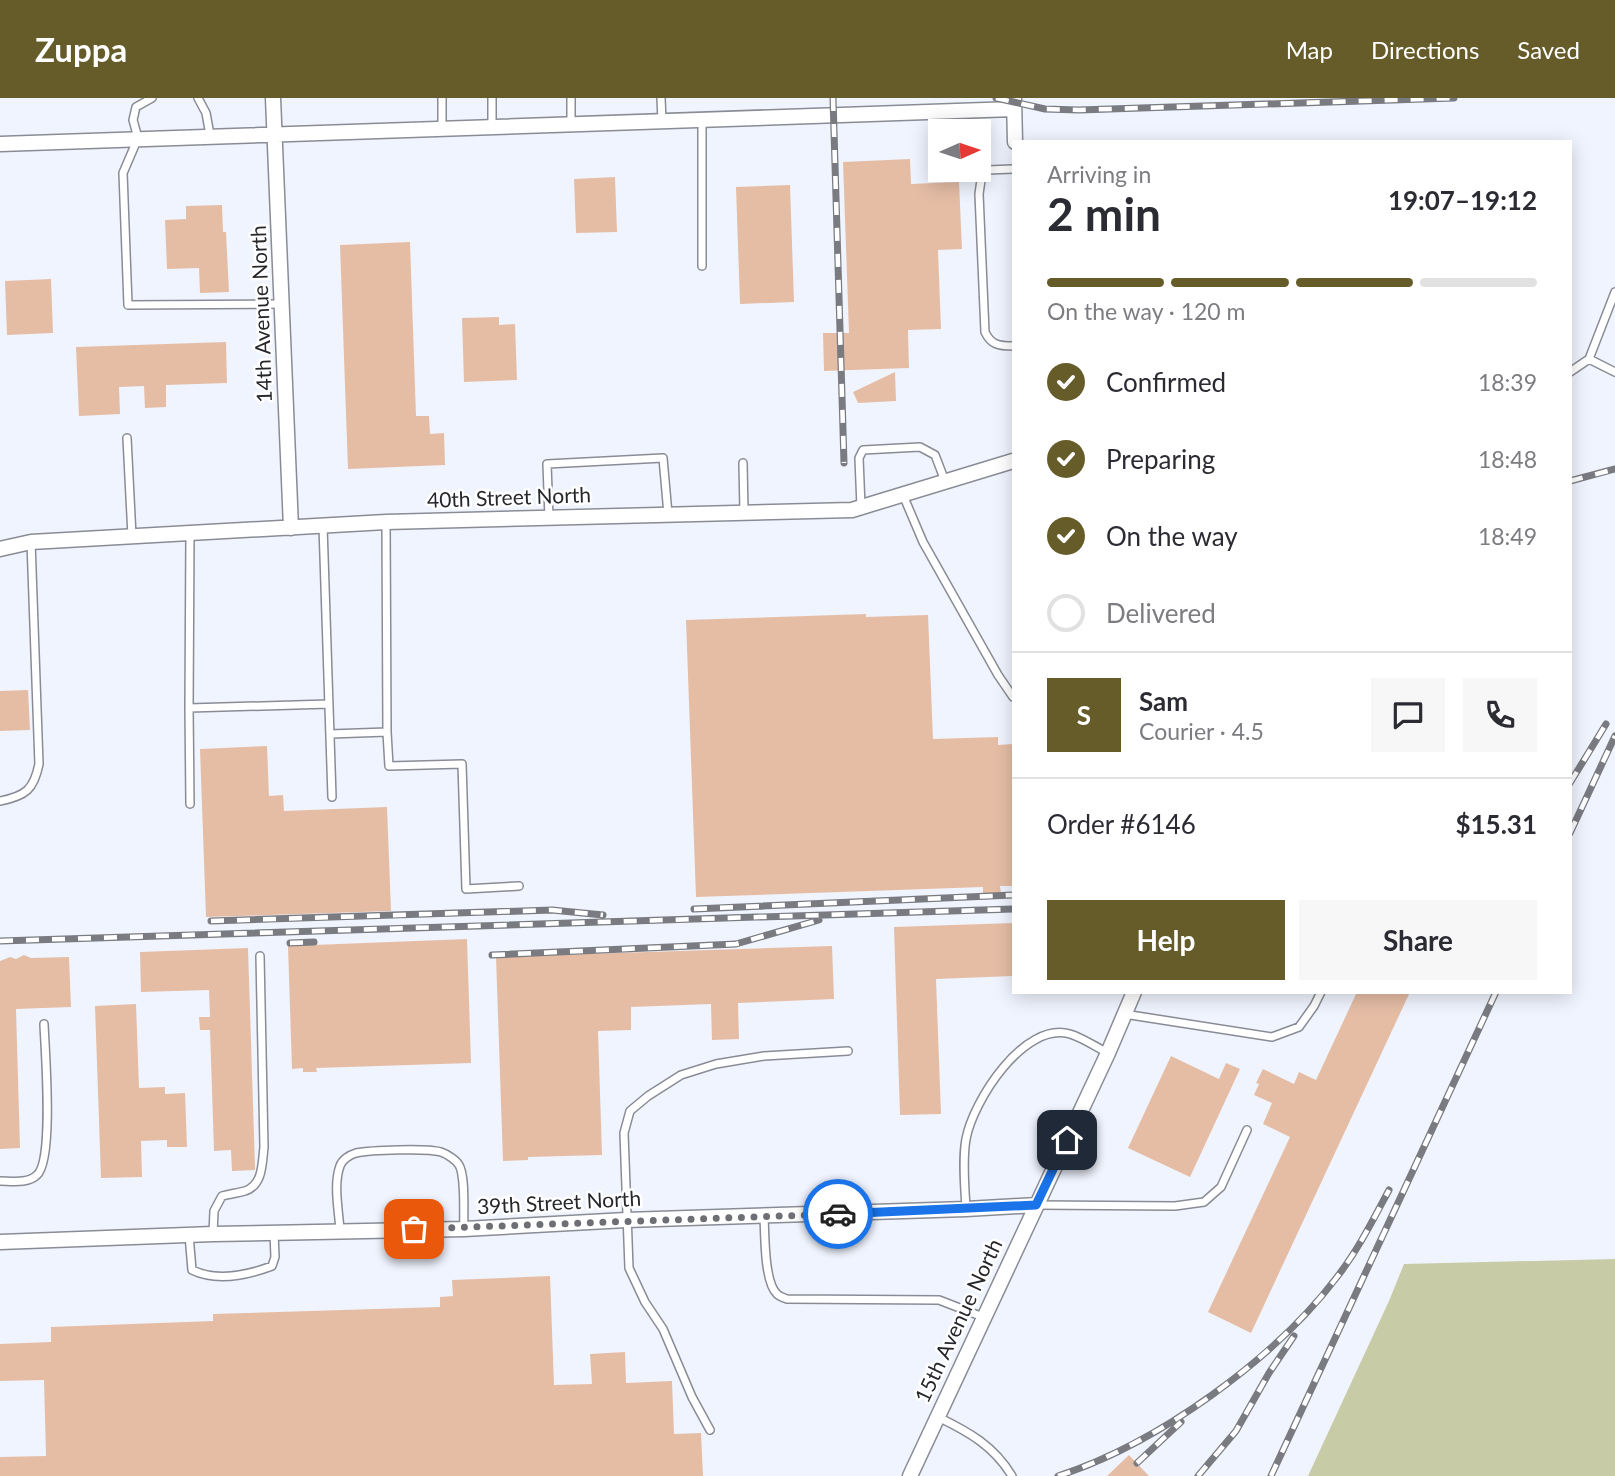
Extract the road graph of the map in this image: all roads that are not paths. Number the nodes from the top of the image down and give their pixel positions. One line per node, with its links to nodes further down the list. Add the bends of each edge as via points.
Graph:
1 (152, 98): 16 (lane, via 136,107 133,120)
2 (198, 98): 15 (lane)
3 (273, 98): 14 (street, 14th Avenue North)
4 (442, 98): 12 (lane)
5 (492, 98): 13 (lane)
6 (571, 98): 11 (lane)
7 (662, 98): 10 (lane)
8 (1014, 103): 9 (street); 17 (street)
9 (702, 121): 10 (street); 20 (lane)
10 (662, 122): 11 (street)
11 (571, 123): 13 (street)
12 (442, 127): 13 (street); 14 (street)
13 (492, 127)
14 (275, 133): 15 (street); 22 (street, 14th Avenue North)
15 (210, 135): 16 (street)
16 (138, 138): 18 (street); 22 (lane, via 123,173 128,305)
17 (1015, 140)
18 (0, 144)
19 (1012, 169): 23 (lane, via 986,170 979,194 985,332 989,342)
20 (702, 266)
21 (1615, 292): 24 (lane)
22 (283, 304): 38 (street, 14th Avenue North)
23 (1012, 346)
24 (1589, 359): 25 (lane); 26 (lane)
25 (1572, 371)
26 (1615, 373)
27 (127, 438): 40 (lane)
28 (1012, 461): 30 (street, 40th Street North)
29 (743, 463): 33 (lane)
30 (945, 482): 31 (street, 40th Street North); 32 (lane, via 935,456 920,447 863,450 859,458)
31 (902, 495): 32 (street, 40th Street North); 43 (lane, via 923,542)
32 (861, 507): 33 (street, 40th Street North)
33 (744, 513): 34 (street, 40th Street North)
34 (668, 514): 35 (street, 40th Street North); 35 (lane, via 663,458 547,464)
35 (549, 518): 36 (street, 40th Street North)
36 (386, 522): 37 (street, 40th Street North); 46 (lane)
37 (323, 526): 38 (street, 40th Street North); 44 (lane)
38 (291, 528): 39 (street, 40th Street North)
39 (190, 533): 40 (street, 40th Street North); 45 (lane)
40 (132, 536): 41 (street, 40th Street North)
41 (31, 542): 42 (street, 40th Street North); 49 (lane, via 39,764 29,789 19,797)
42 (0, 549)
43 (1012, 696)
44 (329, 704): 45 (lane); 47 (lane)
45 (189, 708): 50 (lane)
46 (387, 732): 47 (lane); 51 (lane, via 389,766 462,764 466,889)
47 (330, 734): 48 (lane)
48 (332, 797)
49 (0, 801)
50 (190, 804)
51 (519, 886)
52 (260, 956): 68 (lane, via 262,1170 257,1184 222,1196 214,1211)
53 (1133, 994): 55 (street, 15th Avenue North)
54 (1320, 994): 55 (lane, via 1299,1027 1272,1037)
55 (1124, 1014): 58 (street, 15th Avenue North)
56 (44, 1024): 60 (lane, via 47,1136 43,1166 37,1176 24,1181)
57 (848, 1051): 64 (lane, via 716,1064 681,1075 649,1096 631,1111 624,1133)
58 (1108, 1053): 61 (street, 15th Avenue North); 62 (lane, via 1069,1034 1051,1033 1038,1037 1004,1066 979,1103 965,1141)
59 (1247, 1130): 61 (lane, via 1221,1187 1204,1202)
60 (0, 1181)
61 (1036, 1205): 62 (street, 39th Street North); 71 (street, 15th Avenue North)
62 (966, 1209): 63 (street, 39th Street North)
63 (764, 1216): 64 (street, 39th Street North); 71 (lane, via 771,1286 778,1296 939,1300)
64 (626, 1220): 65 (street, 39th Street North); 73 (lane, via 629,1268)
65 (464, 1229): 66 (street, 39th Street North); 66 (lane, via 458,1163 433,1150 367,1152 346,1158 338,1180)
66 (340, 1231): 67 (street, 39th Street North)
67 (274, 1232): 68 (street, 39th Street North); 69 (lane, via 272,1266 249,1275 204,1275 192,1270)
68 (213, 1234): 69 (street, 39th Street North)
69 (189, 1235): 70 (street, 39th Street North)
70 (0, 1242)
71 (983, 1317): 72 (street, 15th Avenue North)
72 (938, 1417): 74 (street, 15th Avenue North); 75 (lane, via 989,1446)
73 (710, 1430)
74 (910, 1476)
75 (1012, 1476)

